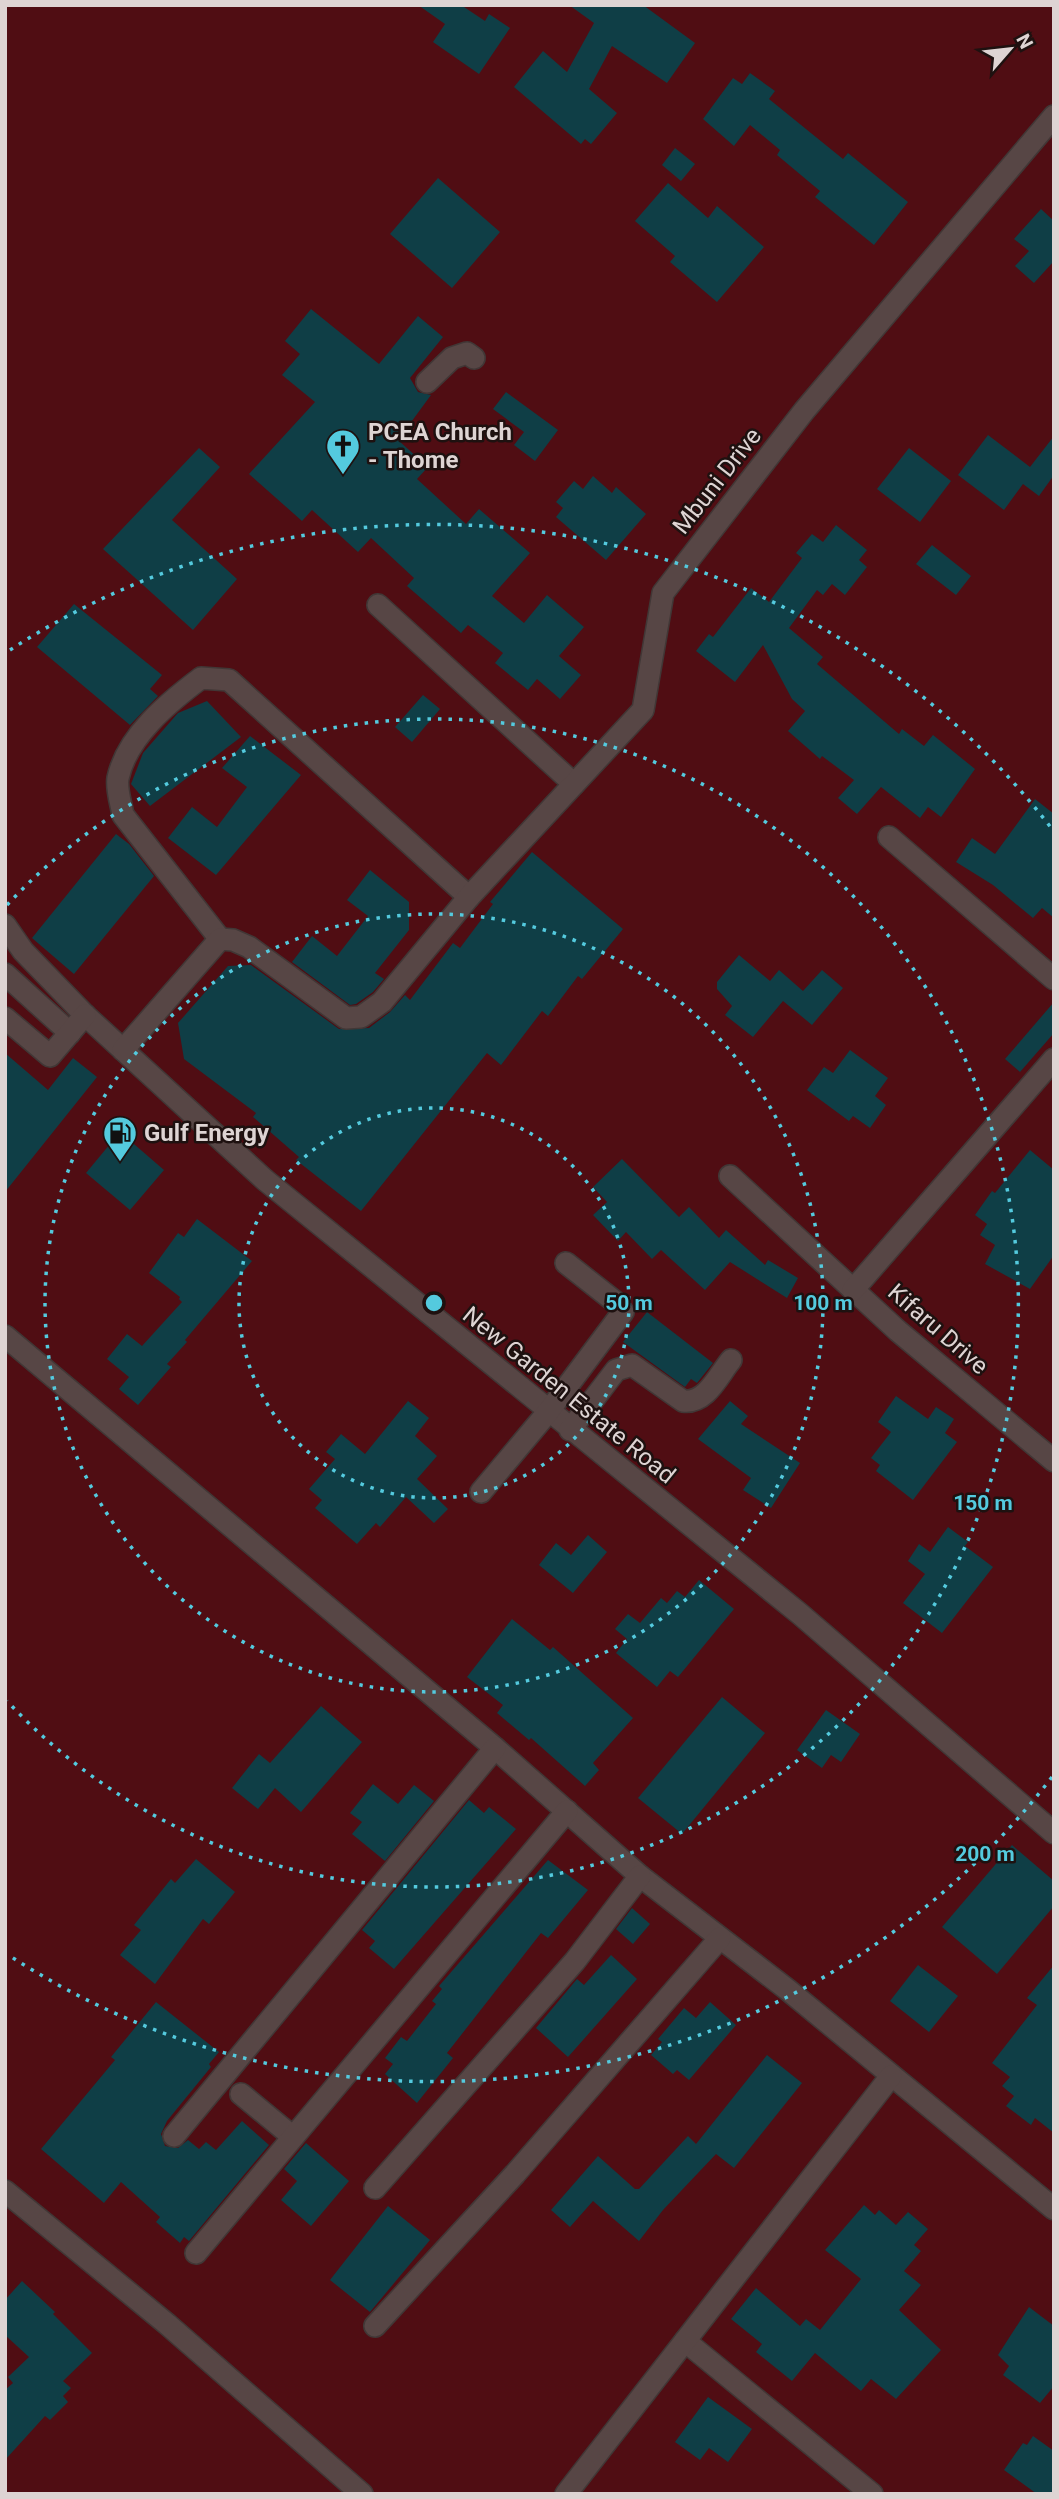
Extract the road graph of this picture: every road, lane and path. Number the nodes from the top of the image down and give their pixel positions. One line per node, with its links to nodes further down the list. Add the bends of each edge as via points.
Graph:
1 (1054, 116): 5 (street, Mbuni Drive, via 804,411 663,593 643,710)
2 (474, 358): 3 (street, via 467,353 452,358)
3 (427, 382)
4 (378, 605): 5 (street)
5 (574, 784): 7 (street, Mbuni Drive)
6 (890, 837): 12 (street)
7 (469, 897): 9 (street, Mbuni Drive, via 382,1002 361,1017 346,1018 249,947); 9 (street, via 229,680 201,678 152,720 121,769 118,790 123,815)
8 (5, 925): 10 (street, New Garden Estate Road)
9 (220, 939): 16 (street)
10 (14, 954): 13 (street, New Garden Estate Road)
11 (5, 975): 15 (street)
12 (1054, 979)
13 (85, 1015): 15 (street); 16 (street, New Garden Estate Road)
14 (5, 1018): 15 (street, via 50,1056)
15 (70, 1033)
16 (123, 1050): 23 (street, New Garden Estate Road, via 265,1180)
17 (1054, 1059): 20 (street)
18 (730, 1176): 20 (street, Kifaru Drive)
19 (566, 1263): 23 (street, via 623,1312)
20 (853, 1290): 25 (street, Kifaru Drive)
21 (5, 1336): 27 (street)
22 (731, 1360): 24 (street, via 693,1402 683,1401 632,1364 624,1365)
23 (548, 1412): 24 (street, New Garden Estate Road); 26 (street)
24 (570, 1430): 29 (street, New Garden Estate Road, via 800,1614)
25 (1054, 1461)
26 (481, 1492)
27 (495, 1748): 28 (street); 34 (street)
28 (567, 1811): 30 (street); 35 (street)
29 (1054, 1833)
30 (640, 1876): 31 (street); 36 (street, via 575,1961)
31 (720, 1938): 32 (street); 40 (street, via 515,2174)
32 (891, 2076): 38 (street); 41 (street)
33 (241, 2094): 35 (street)
34 (173, 2136)
35 (293, 2137): 39 (street)
36 (374, 2189)
37 (5, 2191): 42 (street)
38 (1054, 2209)
39 (196, 2253)
40 (375, 2326)
41 (685, 2341): 43 (street); 44 (street)
42 (362, 2494)
43 (566, 2494)
44 (872, 2494)

